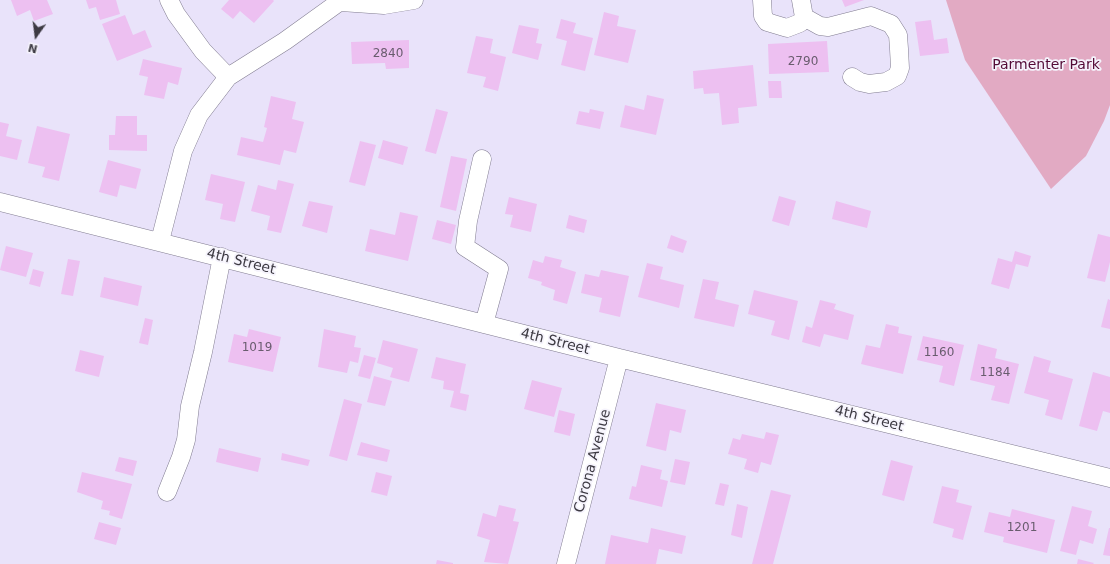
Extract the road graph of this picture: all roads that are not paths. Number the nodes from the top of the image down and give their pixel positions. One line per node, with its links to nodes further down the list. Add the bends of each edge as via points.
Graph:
1 (168, 0): 6 (street, via 203,51)
2 (414, 0): 4 (street, via 384,4)
3 (762, 0): 5 (street, via 763,16 774,26 787,28 800,23)
4 (342, 1): 6 (street)
5 (802, 8): 7 (street, via 820,26 828,27 871,16 891,24 898,35 900,68 897,76 886,82 869,84)
6 (228, 77): 10 (street, via 199,116 183,151)
7 (852, 77)
8 (482, 159): 12 (street, via 468,221 466,247 499,269)
9 (0, 202): 10 (street, 4th Street)
10 (160, 242): 11 (street, 4th Street)
11 (222, 257): 12 (street, 4th Street); 15 (street, via 190,406 186,440)
12 (484, 324): 13 (street, 4th Street)
13 (619, 358): 14 (street, 4th Street); 16 (street, Corona Avenue)
14 (1110, 478)
15 (168, 492)
16 (566, 564)

